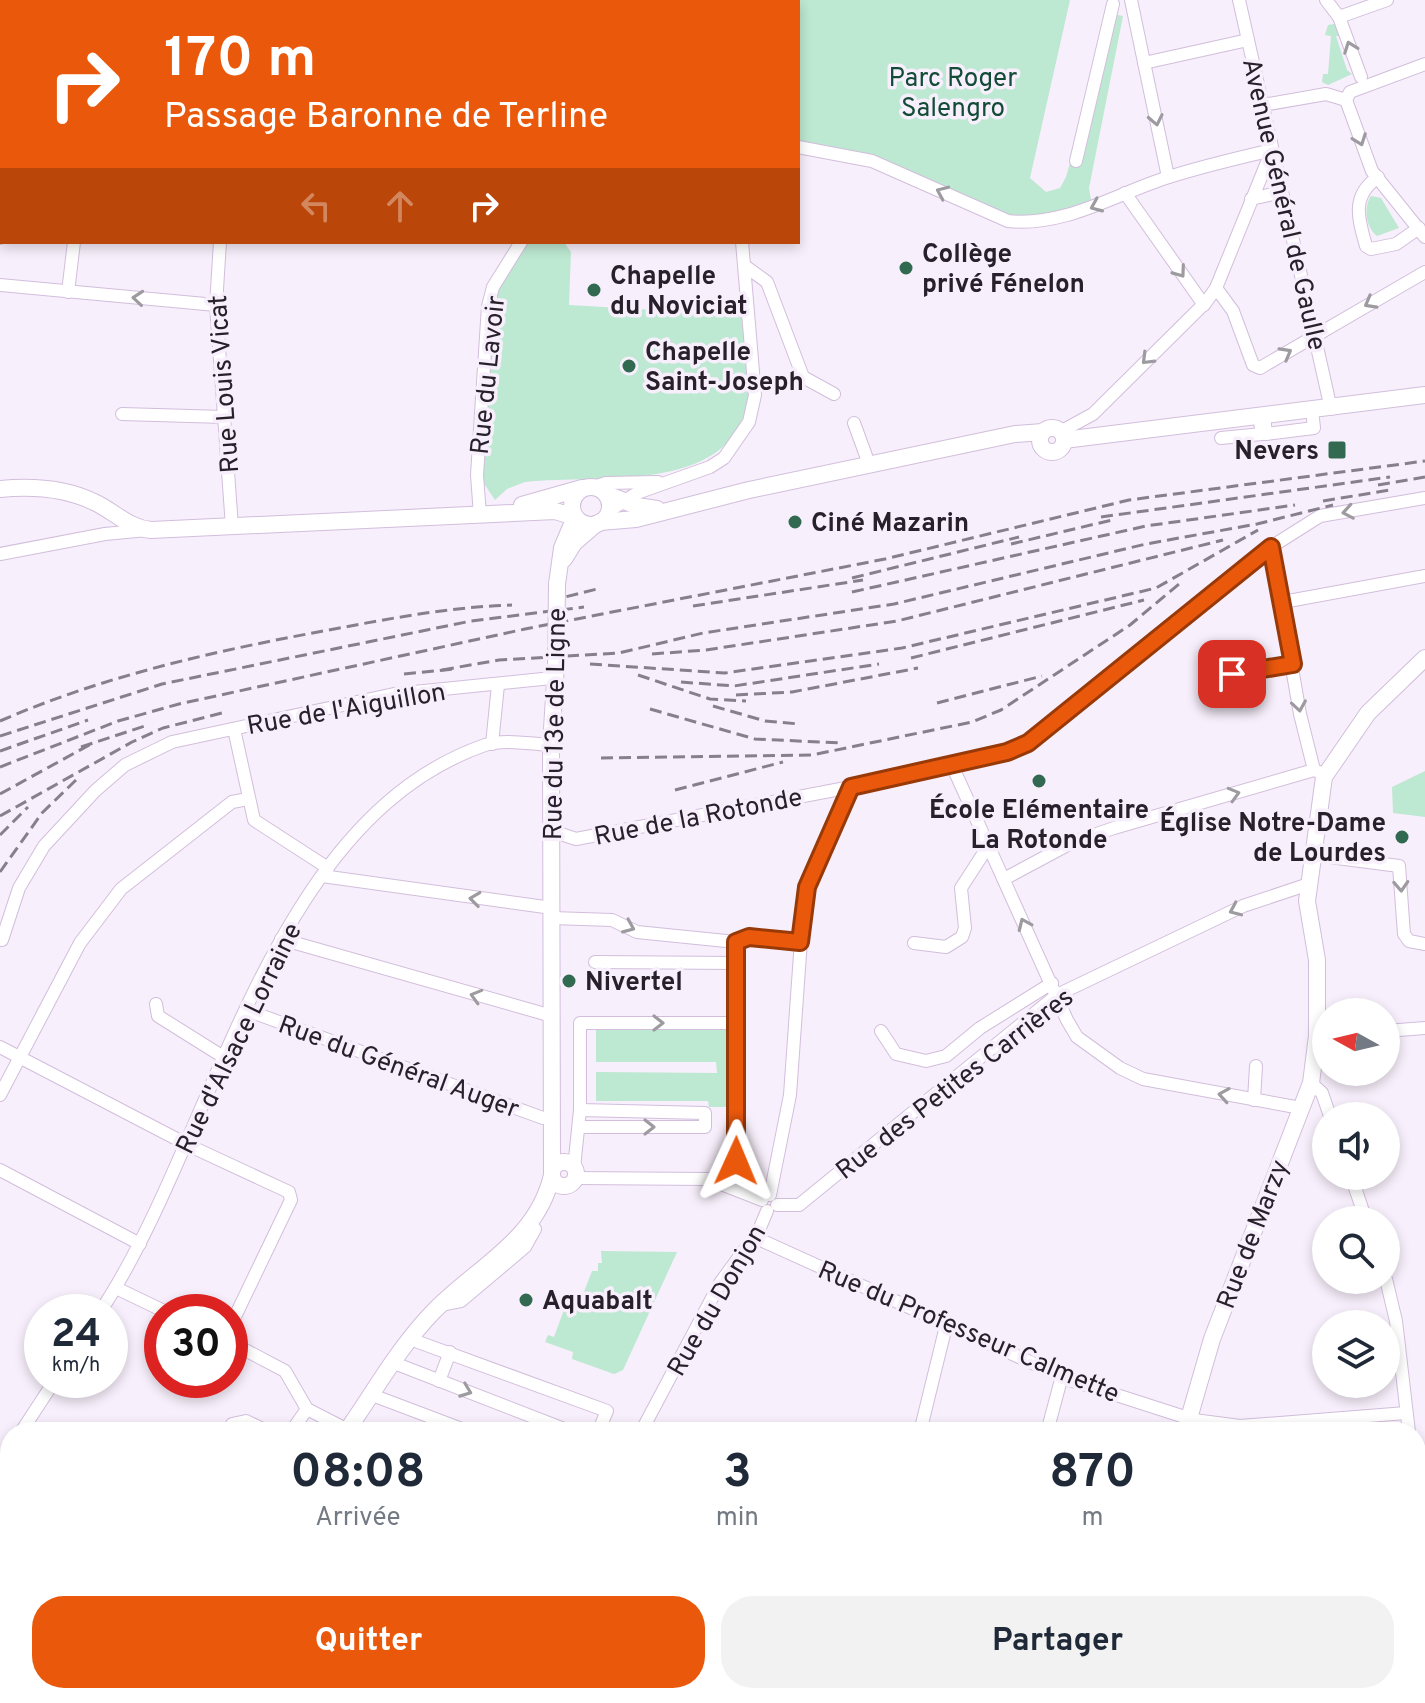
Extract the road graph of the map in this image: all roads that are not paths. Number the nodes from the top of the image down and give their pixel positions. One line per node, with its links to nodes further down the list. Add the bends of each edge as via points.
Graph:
1 (1131, 0): 8 (street)
2 (1239, 0): 7 (street, Avenue Général de Gaulle)
3 (1326, 0): 6 (street)
4 (1387, 0): 6 (street)
5 (1113, 4): 16 (street)
6 (1339, 17): 10 (street, one-way to 6)
7 (1248, 40): 8 (street); 13 (street, Avenue Général de Gaulle)
8 (1144, 63): 17 (street, one-way to 17)
9 (1425, 64): 10 (street)
10 (1366, 81): 11 (street); 12 (street)
11 (1326, 94): 12 (street); 13 (street)
12 (1346, 100): 18 (street, one-way to 18)
13 (1263, 105): 15 (street, Avenue Général de Gaulle)
14 (800, 147): 20 (street, one-way to 14, via 1084,211 1008,221 872,161)
15 (1272, 150): 17 (street); 19 (street, Avenue Général de Gaulle); 21 (street)
16 (1076, 161)
17 (1168, 177): 20 (street)
18 (1373, 180): 22 (street); 22 (street, via 1359,198 1357,216 1366,246 1396,244)
19 (1282, 192): 21 (street); 34 (street, Avenue Général de Gaulle)
20 (1125, 193): 33 (street, one-way to 33)
21 (1251, 199): 30 (street)
22 (1422, 232)
23 (74, 244): 31 (street)
24 (220, 244): 32 (street, Rue Louis Vicat)
25 (520, 244): 51 (street, Rue du Lavoir, via 493,287 488,306 477,475)
26 (742, 244): 27 (street)
27 (745, 266): 35 (street, via 767,282 803,377); 45 (street, via 755,395 749,422 724,458)
28 (1425, 272): 34 (street, one-way to 34)
29 (0, 285): 31 (street)
30 (1216, 288): 33 (street); 34 (street, one-way to 34, via 1233,311 1254,367)
31 (68, 292): 32 (street, one-way to 31)
32 (216, 305): 40 (street, Rue Louis Vicat)
33 (1204, 305): 42 (street, one-way to 42, via 1093,414)
34 (1315, 334): 37 (street, Avenue Général de Gaulle)
35 (834, 394)
36 (1425, 395): 37 (main road)
37 (1331, 409): 39 (main road)
38 (122, 414): 40 (street)
39 (1262, 415): 42 (main road); 43 (street, via 1262,434)
40 (224, 417): 54 (street, Rue Louis Vicat)
41 (854, 423): 44 (street)
42 (1048, 435): 44 (main road)
43 (1221, 438)
44 (869, 464): 50 (main road)
45 (669, 482): 47 (street, via 606,483); 49 (street)
46 (0, 489): 55 (main road, via 75,494)
47 (594, 490): 49 (main road); 51 (main road); 52 (main road, Rue du 13e de Ligne, via 572,501); 53 (main road)
48 (1425, 498): 56 (street, Rue de la Rotonde, one-way to 56, via 1320,516)
49 (624, 501): 50 (main road); 53 (street)
50 (662, 510): 53 (main road, via 636,519)
51 (485, 515): 52 (main road, via 546,510); 54 (main road)
52 (575, 517): 53 (main road, via 584,524); 59 (main road, Rue du 13e de Ligne, via 564,539)
53 (602, 519): 59 (main road, Rue du 13e de Ligne, via 574,543)
54 (232, 527): 55 (main road)
55 (151, 530): 57 (street)
56 (1271, 547): 60 (street); 69 (street, Rue de la Rotonde, via 1038,737 1017,749)
57 (0, 554)
58 (1425, 576): 60 (street)
59 (557, 578): 63 (main road, Rue du 13e de Ligne, bridge)
60 (1283, 602): 62 (street)
61 (1425, 658): 71 (main road, via 1368,713)
62 (1293, 664): 64 (street); 71 (street, one-way to 71)
63 (554, 672): 65 (street, Rue de l'Aiguillon); 68 (main road, Rue du 13e de Ligne)
64 (1232, 674)
65 (498, 685): 66 (street, Rue de l'Aiguillon, via 394,694); 67 (street)
66 (234, 729): 73 (street); 83 (street, Rue de l'Aiguillon, via 172,742 125,765 95,791 44,846 19,888)
67 (492, 744): 68 (street, Rue d'Alsace Lorraine); 77 (street, Rue d'Alsace Lorraine, via 425,775 363,827)
68 (549, 745): 70 (main road, Rue du 13e de Ligne)
69 (951, 763): 72 (street, Rue de la Rotonde); 75 (street)
70 (554, 764): 74 (main road, Rue du 13e de Ligne); 78 (main road, Rue du 13e de Ligne)
71 (1319, 772): 76 (main road, Rue de Marzy); 79 (street, one-way to 71, via 1073,842 1114,828)
72 (851, 787): 74 (street, Rue de la Rotonde, via 576,839); 85 (street, Rue du Donjon, via 807,887)
73 (248, 799): 77 (street, via 254,820); 100 (street, via 232,802 121,889 80,943)
74 (558, 833): 78 (main road, Rue du 13e de Ligne)
75 (991, 849): 79 (street); 86 (street, via 961,888 962,937 946,947)
76 (1314, 855): 80 (main road, Rue de Marzy); 87 (street, one-way to 87, via 1399,866 1404,934 1409,941)
77 (325, 872): 81 (street, one-way to 77); 82 (street, Rue d'Alsace Lorraine)
78 (552, 876): 81 (main road, Rue du 13e de Ligne)
79 (1004, 879): 90 (street, one-way to 79)
80 (1309, 884): 90 (street, Rue des Petites Carrières, one-way to 90, via 1243,906); 91 (main road, Rue de Marzy)
81 (552, 913): 84 (street, one-way to 84, via 612,920 637,932); 94 (main road, Rue du 13e de Ligne)
82 (281, 939): 93 (street, Rue d'Alsace Lorraine); 94 (street, one-way to 82)
83 (2, 940)
84 (736, 942): 85 (street, via 749,937); 89 (street)
85 (800, 942): 116 (street, Rue du Donjon, via 790,1095)
86 (914, 943)
87 (1425, 944)
88 (595, 962): 89 (street)
89 (736, 963): 95 (street)
90 (1054, 989): 98 (street, via 980,1028 946,1056 926,1061 896,1054); 106 (street, one-way to 90, via 1143,1079 1120,1068 1077,1037); 116 (street, Rue des Petites Carrières, via 799,1205)
91 (1320, 998)
92 (156, 1004): 101 (street, via 158,1016)
93 (246, 1010): 101 (street, Rue d'Alsace Lorraine); 110 (street, Rue du Général Auger, via 543,1118)
94 (552, 1016): 110 (main road, Rue du 13e de Ligne)
95 (736, 1023): 109 (street, one-way to 95, via 580,1023); 115 (street)
96 (1425, 1028): 97 (street)
97 (1400, 1030)
98 (881, 1031)
99 (0, 1047): 100 (street)
100 (20, 1057): 105 (street); 112 (street)
101 (225, 1058): 112 (street, Rue d'Alsace Lorraine)
102 (1256, 1066): 106 (street)
103 (1312, 1079): 104 (main road, Rue de Marzy)
104 (1311, 1083): 107 (street); 108 (main road, Rue de Marzy)
105 (0, 1095)
106 (1254, 1100): 108 (street)
107 (1325, 1102)
108 (1301, 1108): 149 (main road, Rue de Marzy, via 1212,1339)
109 (580, 1110): 111 (street); 111 (street, one-way to 109, via 705,1127 705,1113)
110 (553, 1116): 114 (main road, Rue du 13e de Ligne, via 550,1141)
111 (579, 1127): 114 (street)
112 (187, 1144): 119 (street, Rue d'Alsace Lorraine); 123 (street, via 289,1192 291,1200)
113 (0, 1170): 119 (street)
114 (568, 1173): 115 (street, via 708,1179); 117 (main road, Rue du 13e de Ligne); 120 (main road, Rue du 13e de Ligne)
115 (734, 1187): 116 (street)
116 (769, 1203): 118 (street, Rue du Donjon)
117 (535, 1229): 120 (main road, Rue du 13e de Ligne); 125 (street, via 525,1247 461,1301)
118 (754, 1237): 126 (street, Rue du Professeur Calmette); 145 (street, Rue du Donjon, via 720,1283)
119 (140, 1244): 121 (street, Rue d'Alsace Lorraine)
120 (513, 1244): 125 (main road, Rue du 13e de Ligne)
121 (116, 1288): 122 (street, Rue d'Alsace Lorraine); 124 (street)
122 (112, 1294)
123 (246, 1294)
124 (144, 1301)
125 (440, 1305): 127 (main road, Rue du 13e de Ligne)
126 (946, 1326): 131 (street, Rue du Professeur Calmette); 146 (street)
127 (410, 1339): 129 (street); 130 (main road, Rue du 13e de Ligne)
128 (248, 1351): 136 (street, via 285,1371)
129 (450, 1352): 133 (street); 144 (street, via 607,1411)
130 (394, 1363): 133 (street); 134 (main road, Rue du 13e de Ligne)
131 (1062, 1376): 147 (street); 148 (street, Rue du Professeur Calmette)
132 (1400, 1379): 137 (street)
133 (439, 1381): 143 (street, one-way to 143)
134 (372, 1395): 141 (main road, Rue du 13e de Ligne); 142 (street)
135 (43, 1398): 138 (street)
136 (307, 1409): 139 (street); 140 (street)
137 (1406, 1413): 150 (street, Rue du Professeur Calmette); 151 (street)
138 (28, 1422)
139 (298, 1422)
140 (331, 1422)
141 (353, 1422)
142 (444, 1422)
143 (546, 1422)
144 (602, 1422)
145 (646, 1422)
146 (922, 1422)
147 (1050, 1422)
148 (1178, 1422)
149 (1187, 1422)
150 (1291, 1422)
151 (1407, 1422)

